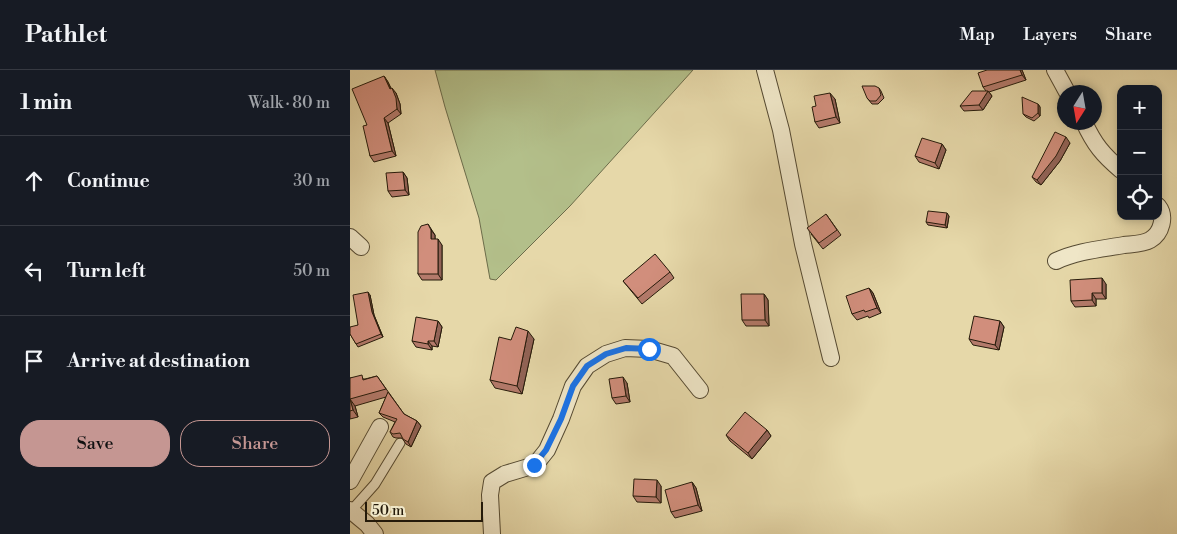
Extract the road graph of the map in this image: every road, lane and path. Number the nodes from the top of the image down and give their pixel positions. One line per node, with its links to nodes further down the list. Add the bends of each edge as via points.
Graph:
1 (765, 70): 8 (street)
2 (1055, 70): 3 (street)
3 (1063, 85)
4 (1088, 130): 5 (street, via 1103,155)
5 (1117, 167)
6 (1161, 220): 7 (street, via 1159,232 1150,240 1079,253)
7 (1056, 261)
8 (831, 358)
9 (700, 390): 15 (street, via 673,356 649,349 626,348 606,354 587,366 573,386 546,450 534,465 505,474 492,482)
10 (380, 427): 12 (street)
11 (400, 443): 13 (lane, via 376,484)
12 (350, 482)
13 (351, 510): 14 (street)
14 (375, 534)
15 (492, 534)

